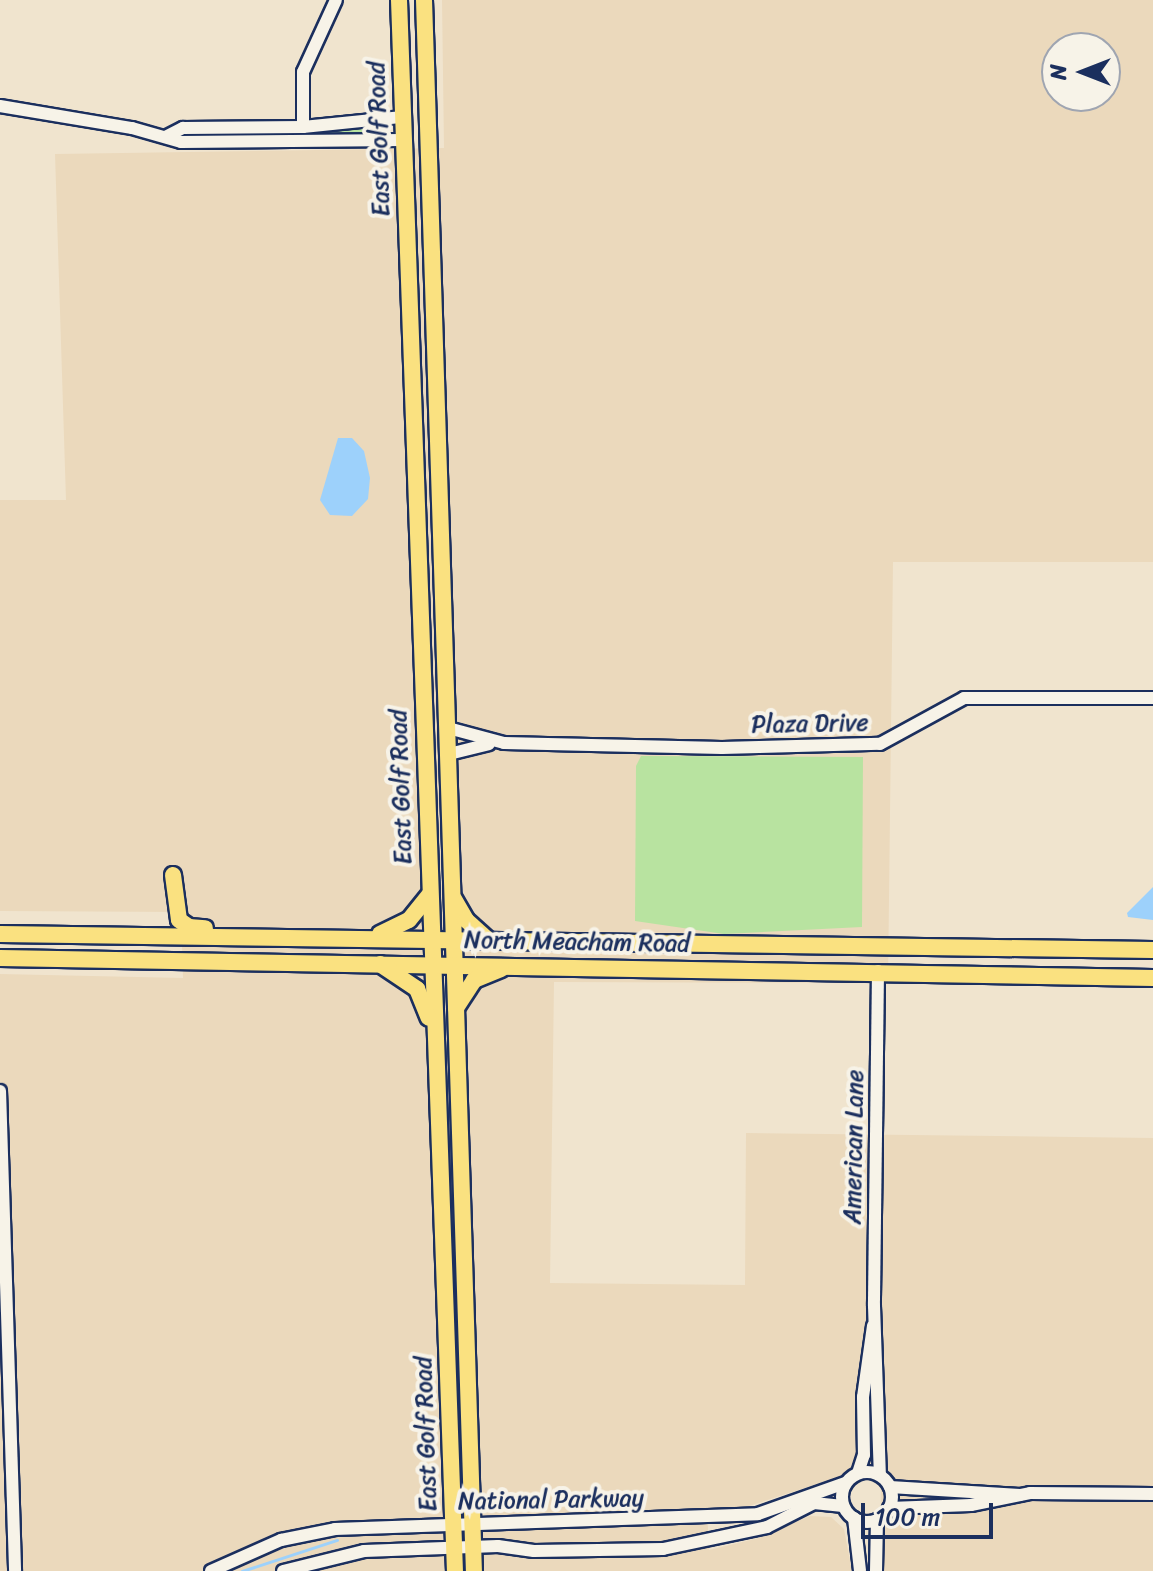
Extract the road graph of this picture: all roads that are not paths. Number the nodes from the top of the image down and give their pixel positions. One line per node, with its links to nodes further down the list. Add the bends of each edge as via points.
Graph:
1 (336, 0): 6 (street, via 303,72)
2 (399, 0): 5 (main road, East Golf Road)
3 (424, 0): 10 (main road, East Golf Road)
4 (0, 106): 7 (street)
5 (402, 117): 6 (street); 8 (main road, East Golf Road)
6 (303, 127): 7 (street, via 183,128)
7 (167, 136): 8 (street, via 181,142)
8 (402, 140): 13 (main road, East Golf Road)
9 (1153, 698): 11 (street, Plaza Drive, via 964,698 880,744 722,748)
10 (448, 728): 11 (street, Plaza Drive); 12 (main road, East Golf Road)
11 (504, 743): 12 (street, Plaza Drive)
12 (449, 754): 14 (main road, East Golf Road)
13 (430, 894): 18 (main road, via 403,925); 19 (main road, East Golf Road)
14 (453, 897): 20 (main road, East Golf Road); 21 (main road, via 466,920)
15 (0, 934): 16 (main road, North Meacham Road)
16 (145, 935): 17 (main road, North Meacham Road); 17 (main road, via 169,914 173,875 177,915 187,926 270,929)
17 (285, 937): 18 (main road, North Meacham Road)
18 (369, 937): 19 (main road, North Meacham Road)
19 (431, 938): 20 (main road, North Meacham Road); 25 (main road, East Golf Road)
20 (454, 938): 21 (main road, North Meacham Road); 26 (main road, East Golf Road)
21 (488, 940): 22 (main road, North Meacham Road)
22 (1153, 950)
23 (0, 958): 24 (main road, North Meacham Road)
24 (379, 963): 25 (main road, North Meacham Road); 31 (main road, via 417,989)
25 (432, 964): 26 (main road, North Meacham Road); 31 (main road, East Golf Road)
26 (454, 964): 27 (main road, North Meacham Road); 30 (main road, East Golf Road)
27 (517, 965): 28 (main road, North Meacham Road); 30 (main road, via 474,980)
28 (878, 971): 29 (main road, North Meacham Road); 33 (street, American Lane)
29 (1153, 978)
30 (456, 1008): 45 (main road, East Golf Road)
31 (435, 1044): 44 (main road, East Golf Road)
32 (0, 1091): 48 (street)
33 (875, 1323): 34 (street, American Lane); 35 (street, American Lane)
34 (858, 1473): 35 (street); 36 (street)
35 (880, 1475): 37 (street)
36 (845, 1483): 40 (street); 45 (street, National Parkway, via 758,1514)
37 (890, 1487): 39 (street); 41 (street)
38 (1153, 1494): 39 (street)
39 (1020, 1495): 41 (street, via 971,1505)
40 (843, 1506): 42 (street); 47 (street, National Parkway, via 814,1503 767,1527 663,1549)
41 (889, 1508): 43 (street)
42 (854, 1518): 43 (street); 53 (street)
43 (877, 1520): 54 (street)
44 (453, 1524): 45 (street, National Parkway); 46 (main road, East Golf Road); 49 (street, National Parkway, via 335,1529 281,1540)
45 (473, 1526): 47 (main road, East Golf Road)
46 (454, 1547): 47 (street, National Parkway); 50 (street, National Parkway, via 364,1551); 51 (main road, East Golf Road)
47 (474, 1547): 52 (main road, East Golf Road)
48 (15, 1571)
49 (211, 1571)
50 (283, 1571)
51 (455, 1571)
52 (474, 1571)
53 (860, 1571)
54 (876, 1571)

